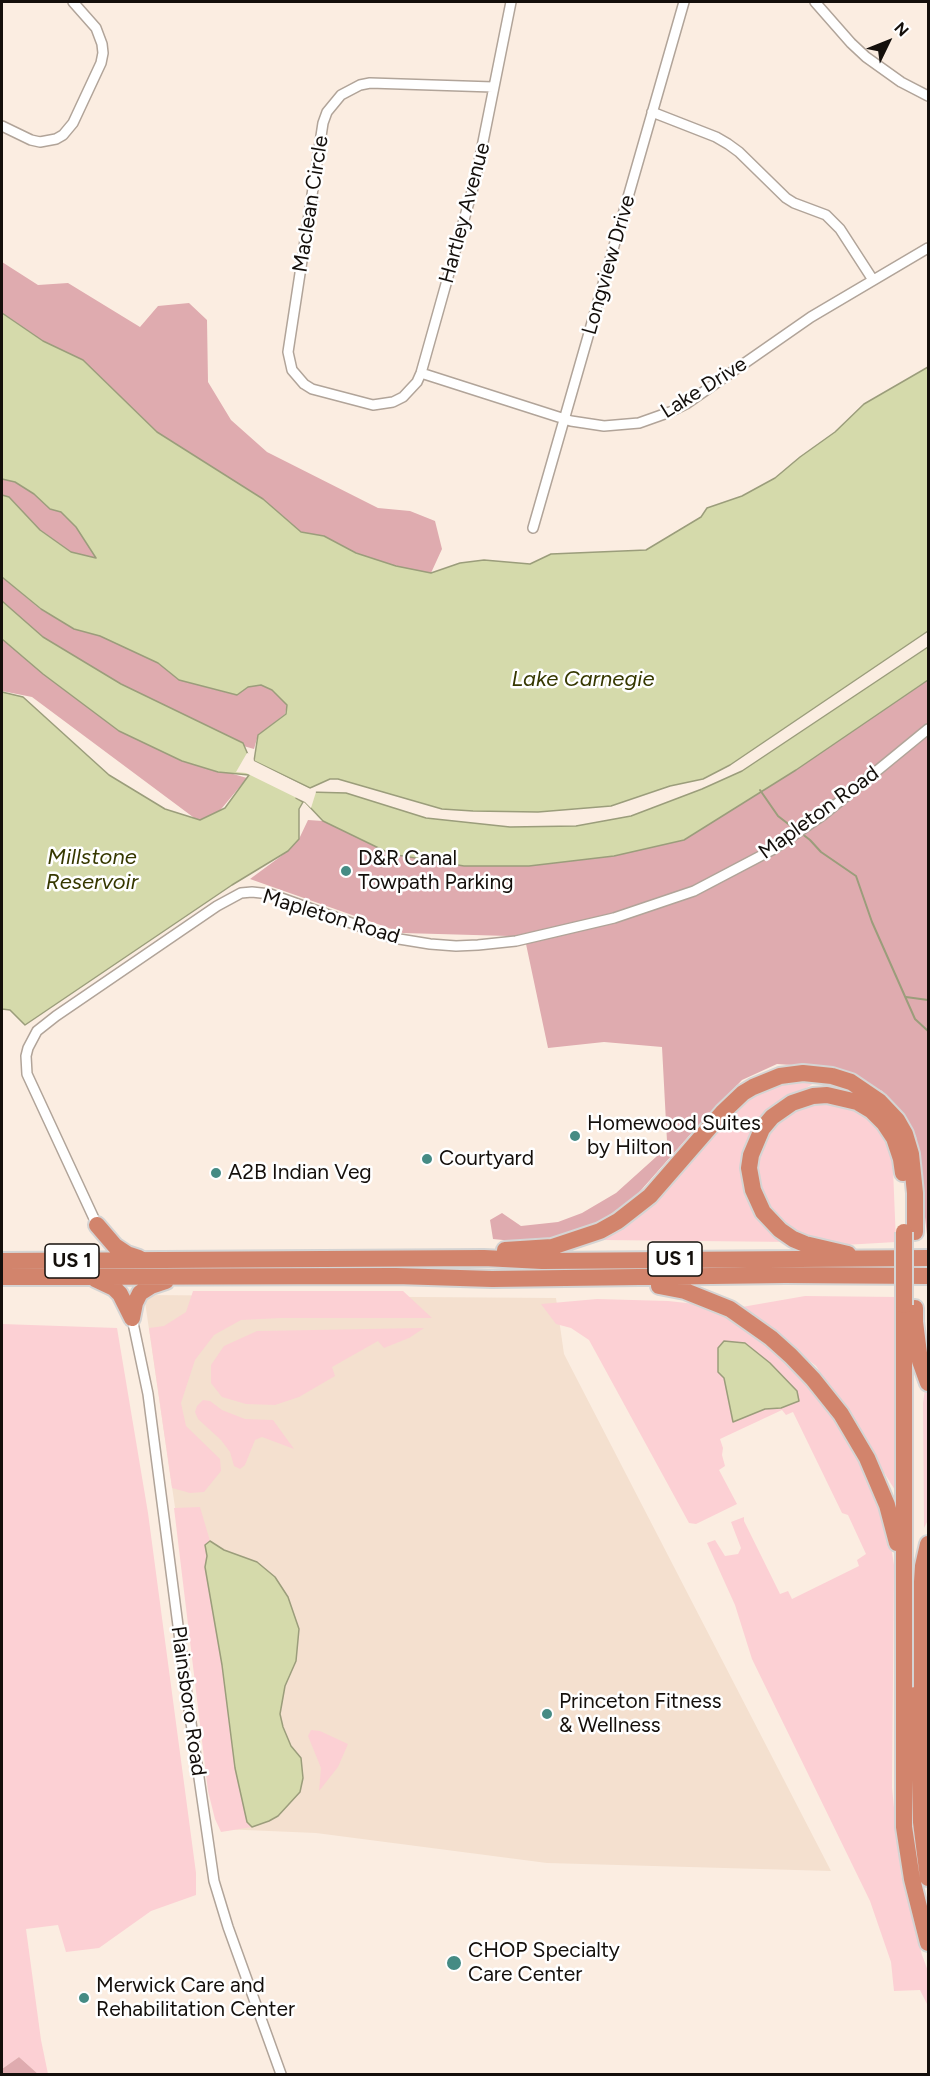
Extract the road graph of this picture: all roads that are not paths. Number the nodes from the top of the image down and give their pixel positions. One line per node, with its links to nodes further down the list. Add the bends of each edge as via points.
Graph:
1 (73, 2): 8 (street, via 96,28 103,53 73,123 63,135 40,142)
2 (511, 2): 5 (street, Hartley Avenue)
3 (684, 2): 7 (street, Longview Drive)
4 (815, 2): 6 (street, via 866,57)
5 (494, 87): 11 (street, Hartley Avenue, via 476,177); 12 (street, Maclean Circle, via 370,83 350,89 327,111 289,360 297,378 312,389 373,405)
6 (928, 96)
7 (652, 112): 10 (street, via 728,144 786,198 826,215 840,229); 13 (street, Longview Drive)
8 (2, 126)
9 (928, 248): 10 (street, Lake Drive)
10 (873, 280): 13 (street, Lake Drive, via 670,412 622,425)
11 (421, 373): 12 (street, Hartley Avenue, via 403,397); 13 (street, Lake Drive)
12 (384, 404)
13 (565, 419): 14 (street, Longview Drive)
14 (533, 528)
15 (928, 729): 16 (street, Mapleton Road, via 790,838 720,879 669,901 614,918 500,943 456,946 374,932 270,894 252,892 229,899 56,1016 37,1031 28,1048 27,1074)
16 (97, 1225): 21 (highway, via 115,1246); 23 (highway, via 96,1247)
17 (909, 1232): 18 (highway, via 915,1193 911,1154 905,1134 892,1115 851,1082 814,1073 791,1074 742,1093 650,1196 618,1221 552,1247 496,1250); 19 (highway, via 901,1159 894,1138 878,1117 857,1102 827,1095 800,1100 782,1110 762,1129 751,1155 750,1179 757,1202 771,1221 793,1239); 29 (highway, bridge)
18 (484, 1258): 19 (highway, US 1); 21 (highway, US 1)
19 (866, 1258): 20 (highway, US 1)
20 (928, 1258)
21 (143, 1259): 23 (highway, US 1)
22 (2, 1261): 23 (highway, US 1)
23 (74, 1261)
24 (181, 1276): 27 (highway, US 1); 28 (highway, US 1); 30 (highway, via 145,1289 137,1296)
25 (928, 1276): 28 (highway, US 1)
26 (2, 1277): 27 (highway, US 1)
27 (91, 1277): 30 (highway, via 114,1288)
28 (623, 1279): 34 (highway, via 685,1291 730,1309 792,1356 841,1414 867,1458 887,1505)
29 (909, 1304): 31 (highway); 34 (highway)
30 (132, 1318): 38 (street, Plainsboro Road, via 148,1394 213,1875)
31 (915, 1322): 32 (highway, via 920,1361); 35 (highway, via 912,1394 915,1700)
32 (928, 1383)
33 (928, 1544): 35 (highway, via 922,1582)
34 (904, 1566): 37 (highway, via 904,1827)
35 (919, 1738): 36 (highway, via 921,1822)
36 (928, 1878)
37 (928, 1943)
38 (281, 2074)

